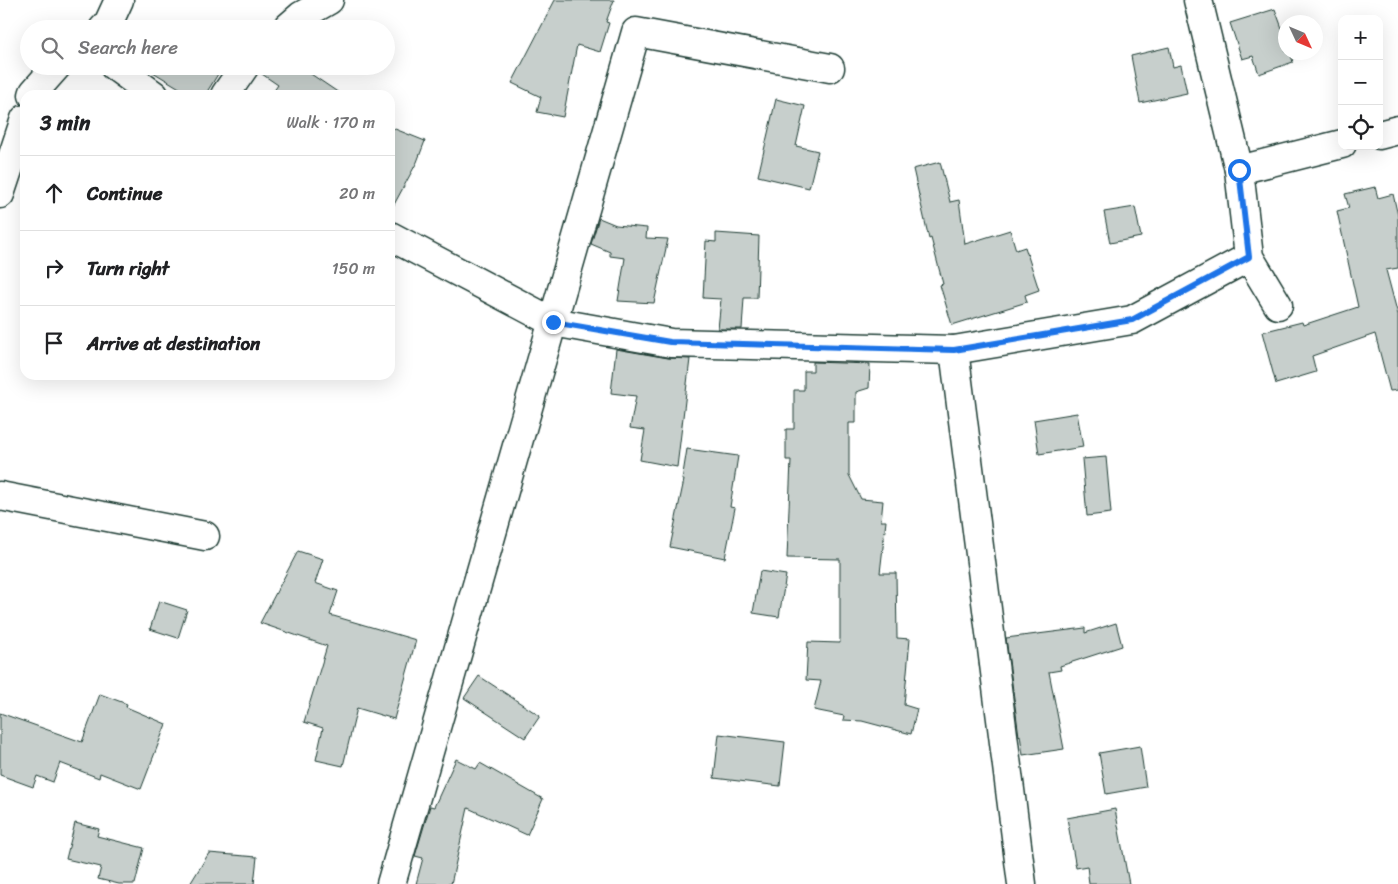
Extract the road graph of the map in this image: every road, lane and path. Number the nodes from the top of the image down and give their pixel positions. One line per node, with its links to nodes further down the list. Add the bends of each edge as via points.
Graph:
1 (119, 0): 4 (street)
2 (329, 0): 5 (street)
3 (1198, 0): 17 (street)
4 (110, 20)
5 (296, 20)
6 (830, 68): 22 (street, via 636,32)
7 (49, 75): 10 (street)
8 (126, 75): 11 (street)
9 (239, 75): 12 (street)
10 (36, 90)
11 (147, 90)
12 (228, 90)
13 (1398, 130): 15 (street)
14 (20, 134): 18 (street)
15 (1383, 134)
16 (1338, 145): 17 (street)
17 (1239, 170): 20 (street)
18 (0, 194)
19 (395, 239): 22 (street)
20 (1249, 257): 21 (street); 23 (street, via 1132,320)
21 (1278, 305)
22 (553, 322): 23 (street, via 670,342); 26 (street)
23 (954, 350): 27 (street)
24 (0, 496): 25 (street)
25 (205, 536)
26 (391, 884)
27 (1022, 884)

